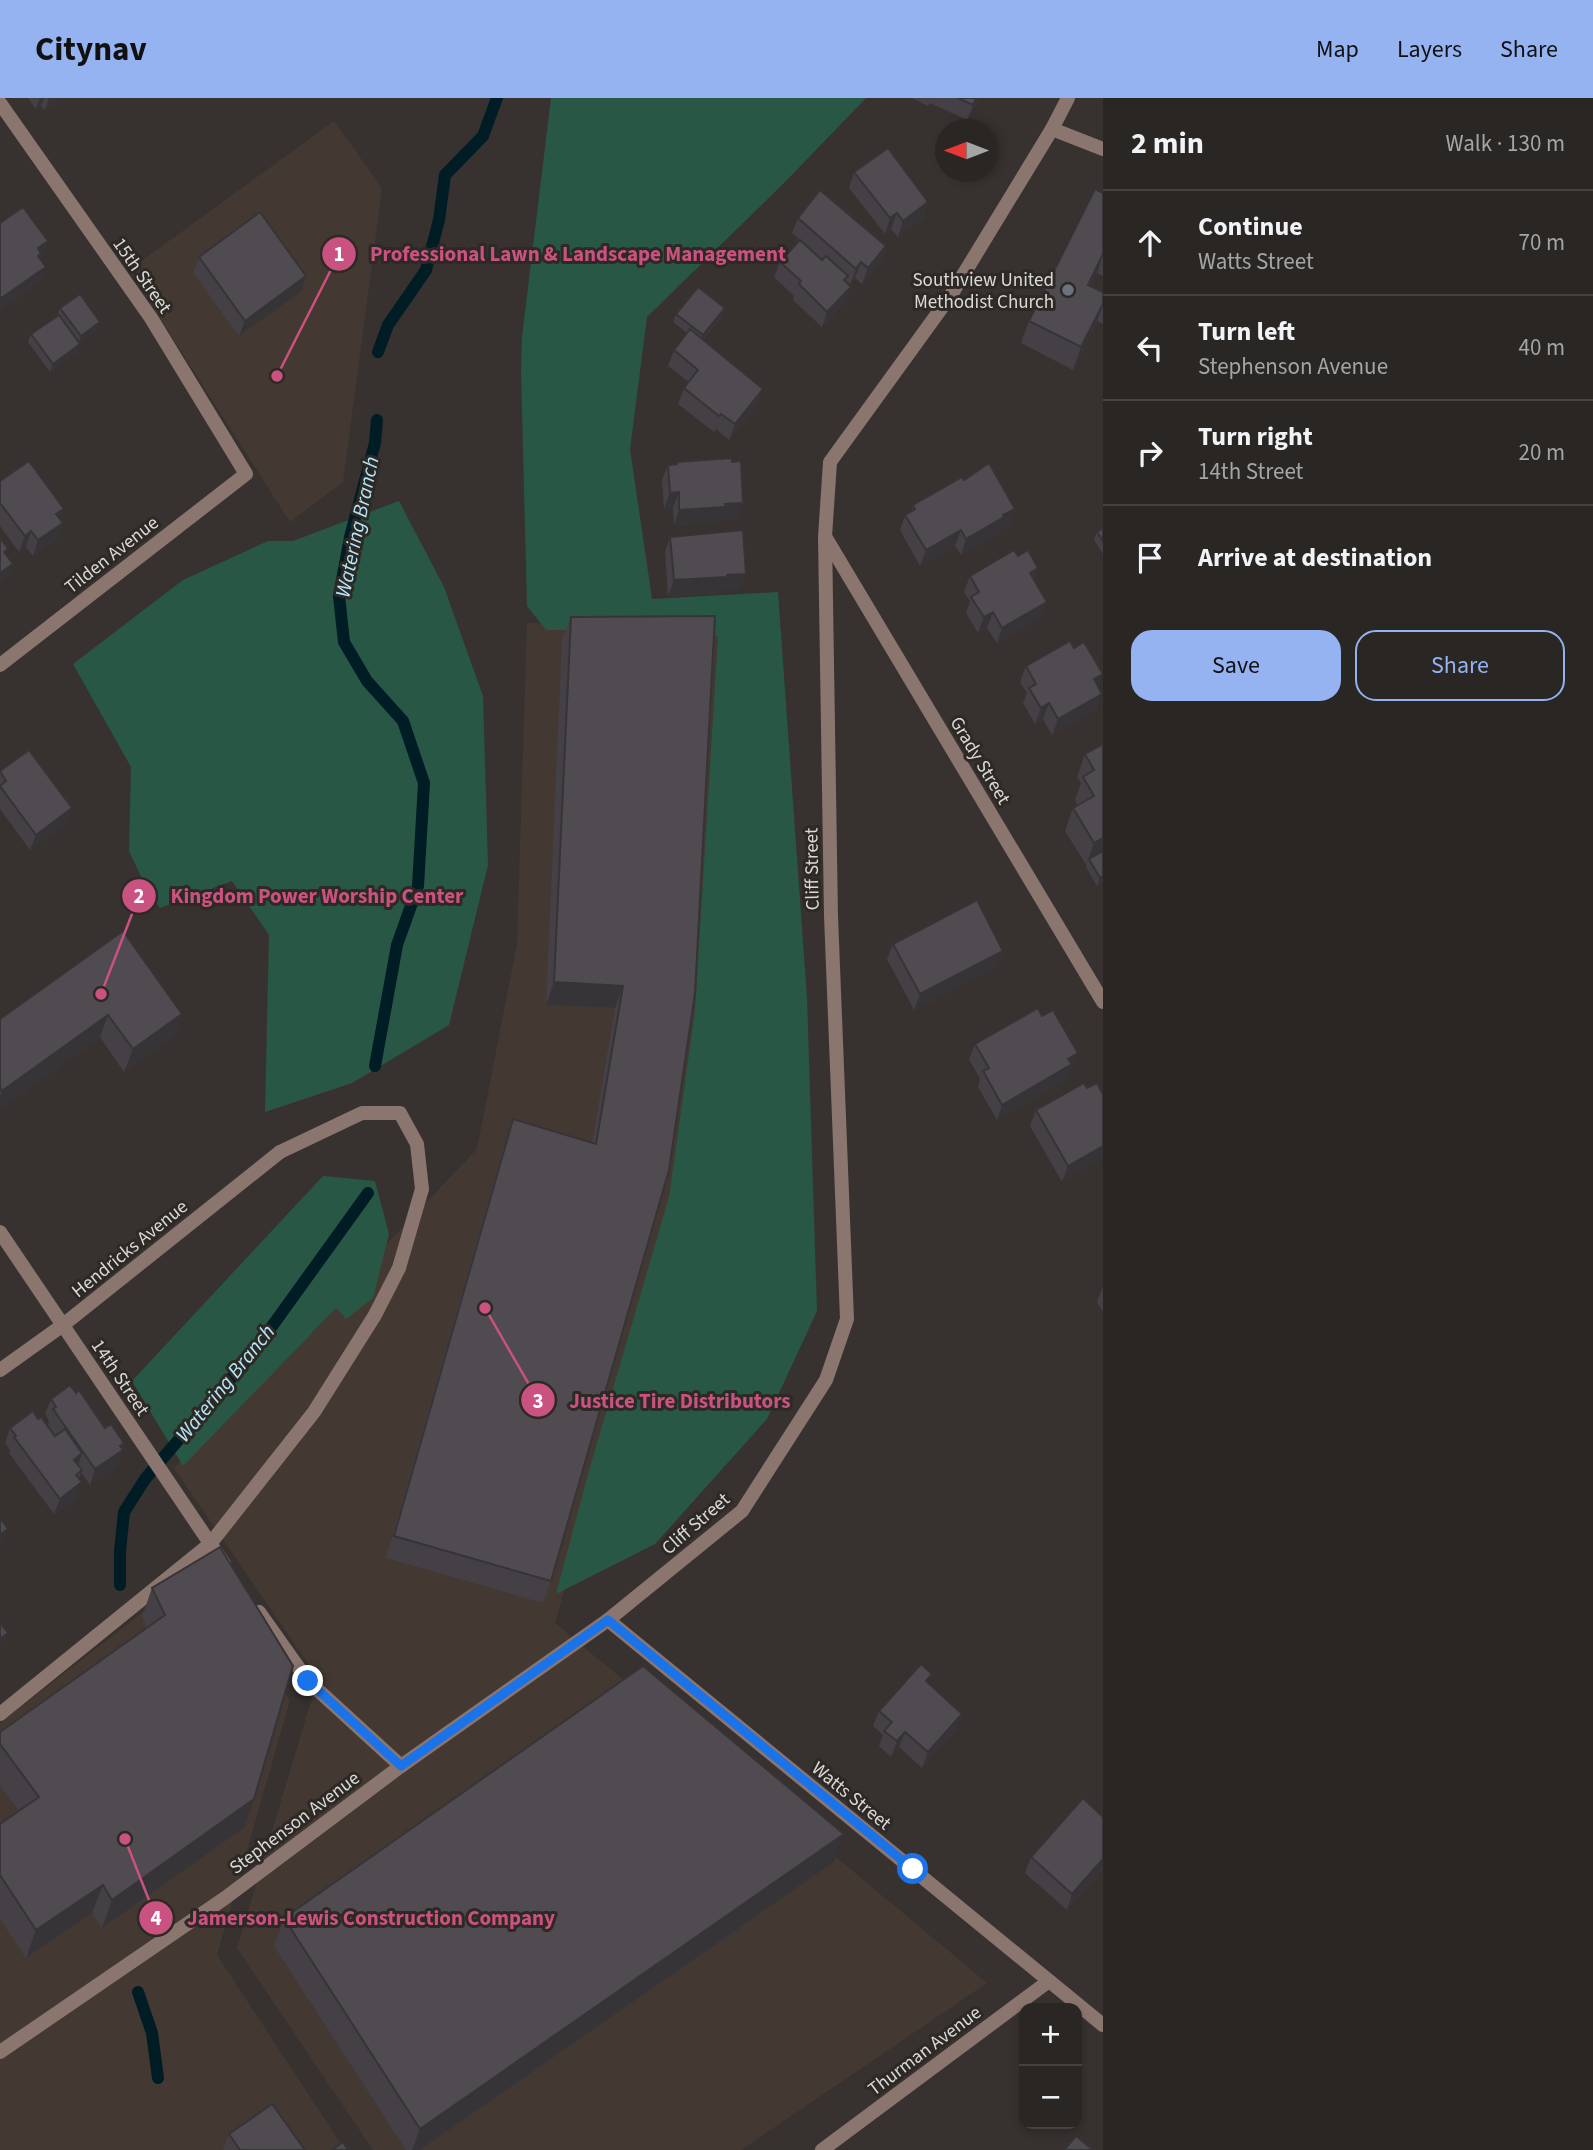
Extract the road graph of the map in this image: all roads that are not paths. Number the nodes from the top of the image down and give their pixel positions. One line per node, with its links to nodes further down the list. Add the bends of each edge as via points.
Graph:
1 (1068, 98): 3 (street, Cliff Street)
2 (0, 103): 5 (street, 15th Street, via 151,318)
3 (1052, 129): 4 (street); 6 (street, Cliff Street, via 951,295 830,462)
4 (1103, 149)
5 (246, 474): 7 (street, Tilden Avenue)
6 (825, 537): 8 (street, Grady Street); 15 (street, Cliff Street, via 831,915 847,1319 826,1380 742,1511)
7 (0, 665)
8 (1103, 1002)
9 (0, 1231): 10 (street, 14th Street)
10 (63, 1325): 11 (street, Hendricks Avenue); 12 (street, 14th Street); 12 (street, Hendricks Avenue, via 280,1152 362,1113 400,1114 417,1144 422,1189 399,1268 314,1412)
11 (0, 1370)
12 (210, 1544): 13 (street, 14th Street); 16 (street)
13 (233, 1576)
14 (248, 1597): 17 (street, via 308,1681)
15 (608, 1620): 17 (street, Stephenson Avenue); 18 (street, Watts Street)
16 (0, 1714)
17 (401, 1766): 20 (street, Stephenson Avenue, via 225,1898)
18 (1049, 1981): 19 (street, Watts Street); 21 (street, Thurman Avenue)
19 (1103, 2025)
20 (0, 2052)
21 (822, 2150)

